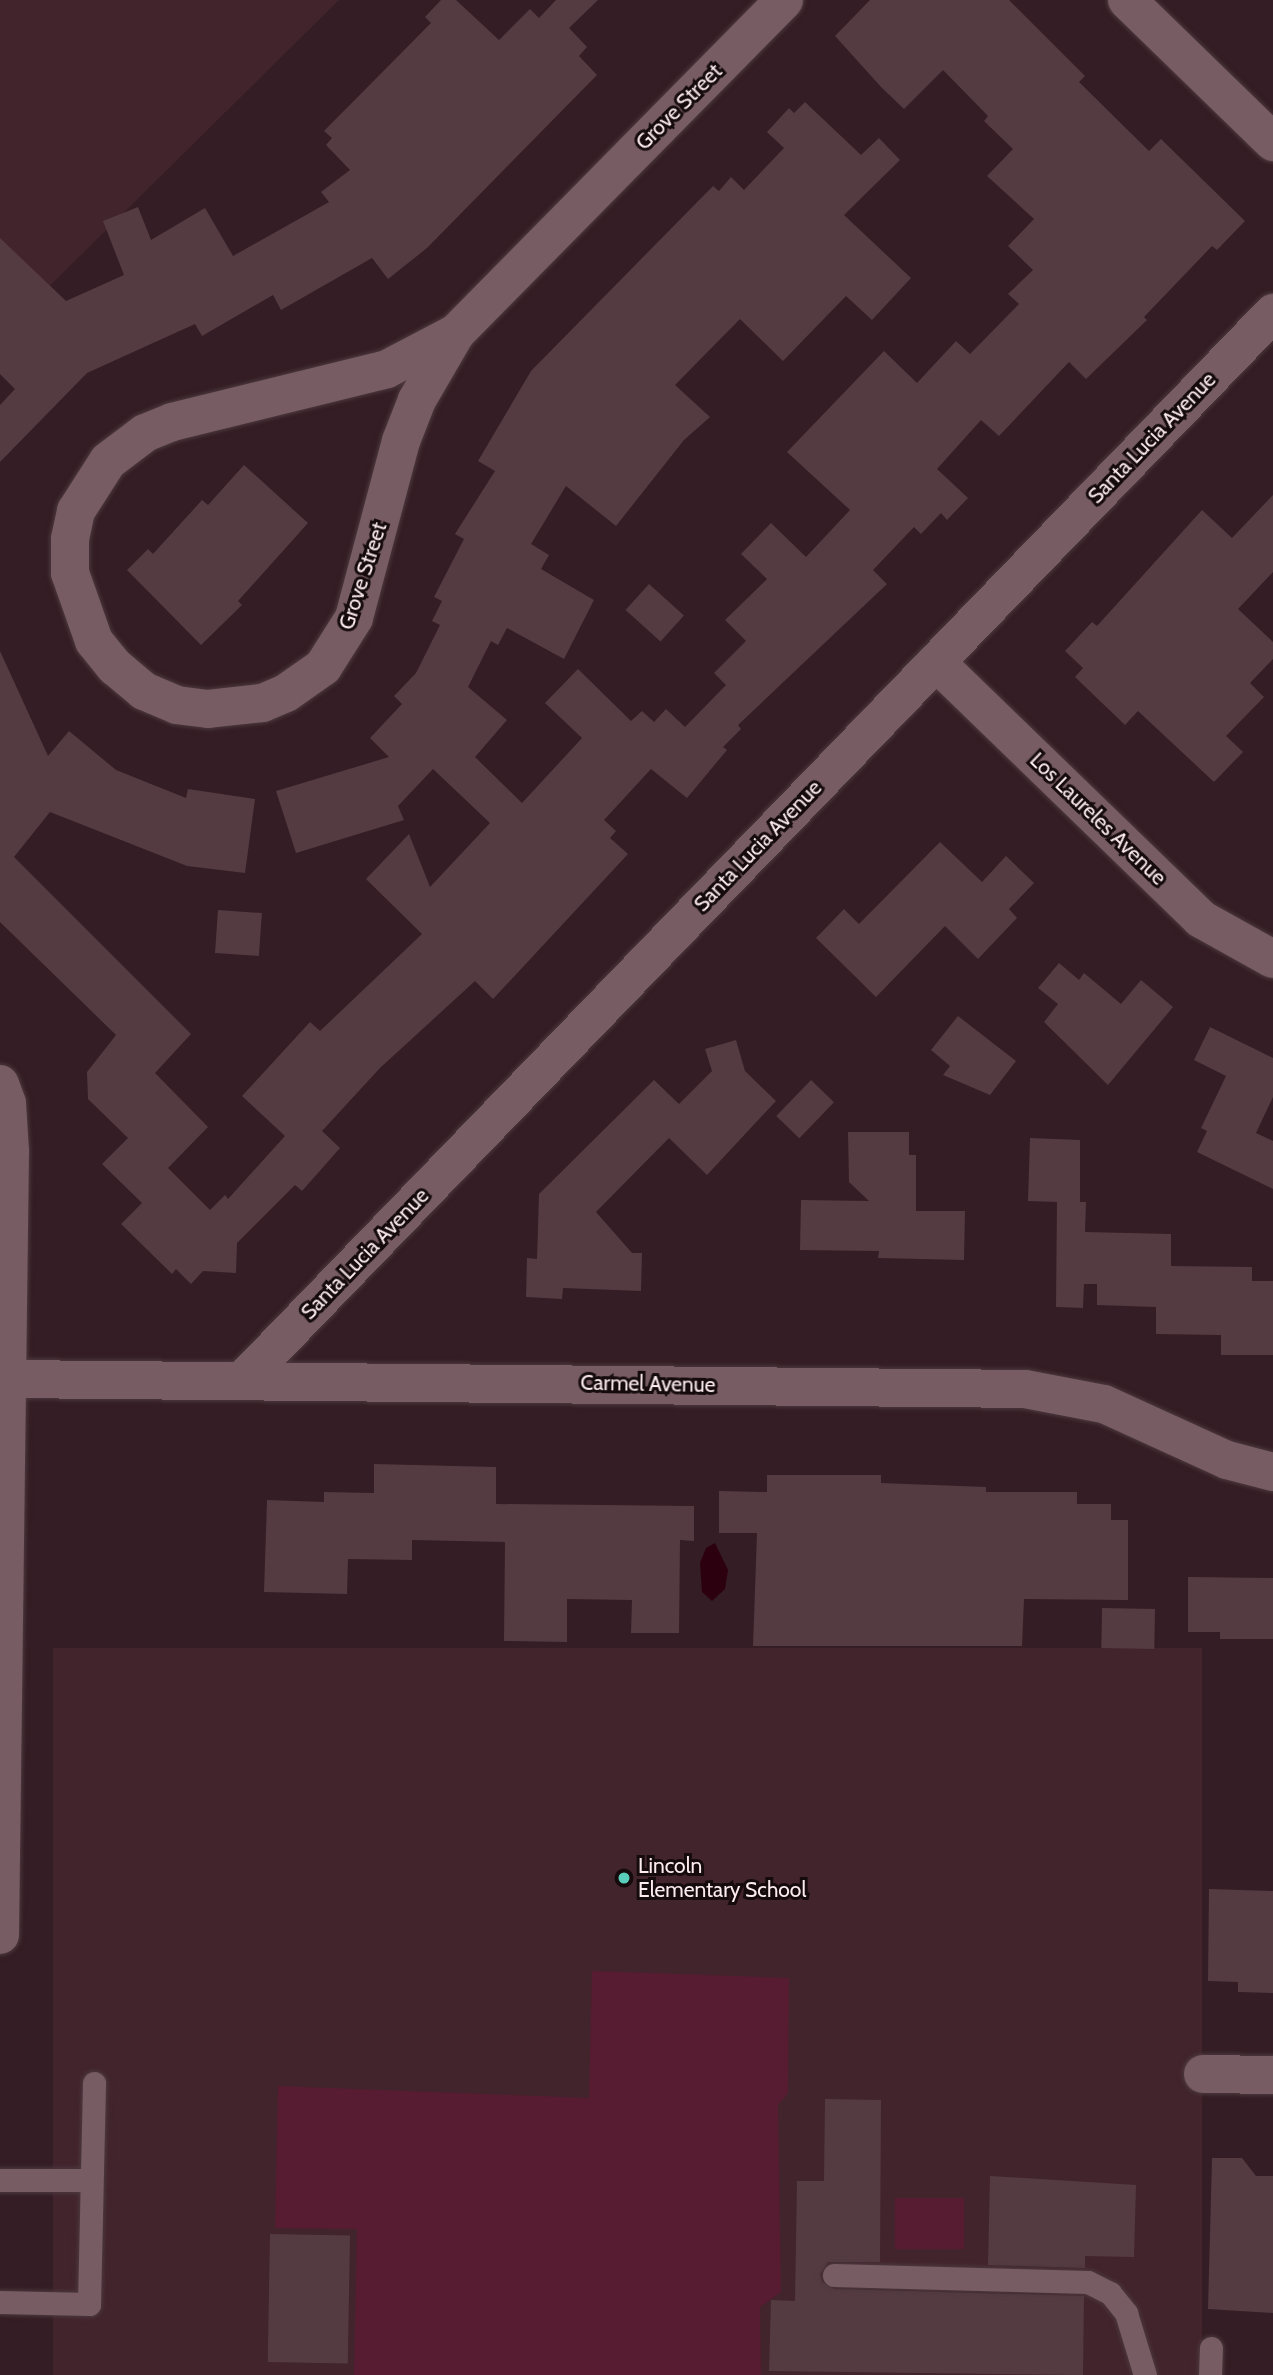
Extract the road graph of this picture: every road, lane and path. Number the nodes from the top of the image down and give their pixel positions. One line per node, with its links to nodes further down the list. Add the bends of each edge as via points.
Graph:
1 (784, 0): 5 (street, Grove Street)
2 (1128, 0): 3 (street)
3 (1273, 142)
4 (1273, 313): 8 (street, Santa Lucia Avenue)
5 (456, 333): 6 (street, Grove Street, via 387,369); 7 (street, Grove Street, via 417,400)
6 (345, 382): 7 (street, via 364,381 385,396 400,422); 7 (street, Grove Street, via 172,422 124,445 108,461 76,511 70,573 94,641 116,667 144,691 177,705 208,709 262,703 305,682 337,650 354,618)
7 (401, 441)
8 (936, 662): 9 (street, Los Laureles Avenue, via 1200,919); 12 (street, Santa Lucia Avenue)
9 (1273, 959)
10 (0, 1084): 11 (street, via 7,1103 10,1151)
11 (8, 1379): 12 (street, Carmel Avenue); 14 (street)
12 (244, 1379): 13 (street, Carmel Avenue, via 1025,1389 1104,1404 1227,1460)
13 (1273, 1472)
14 (0, 1935)
15 (1203, 2074): 16 (street)
16 (1273, 2075)
17 (94, 2083): 19 (lane)
18 (0, 2180): 19 (lane)
19 (91, 2180): 21 (lane, via 89,2304)
20 (834, 2275): 23 (lane, via 1088,2282 1110,2293 1126,2313)
21 (0, 2302)
22 (1210, 2348): 24 (lane)
23 (1144, 2375)
24 (1210, 2375)

